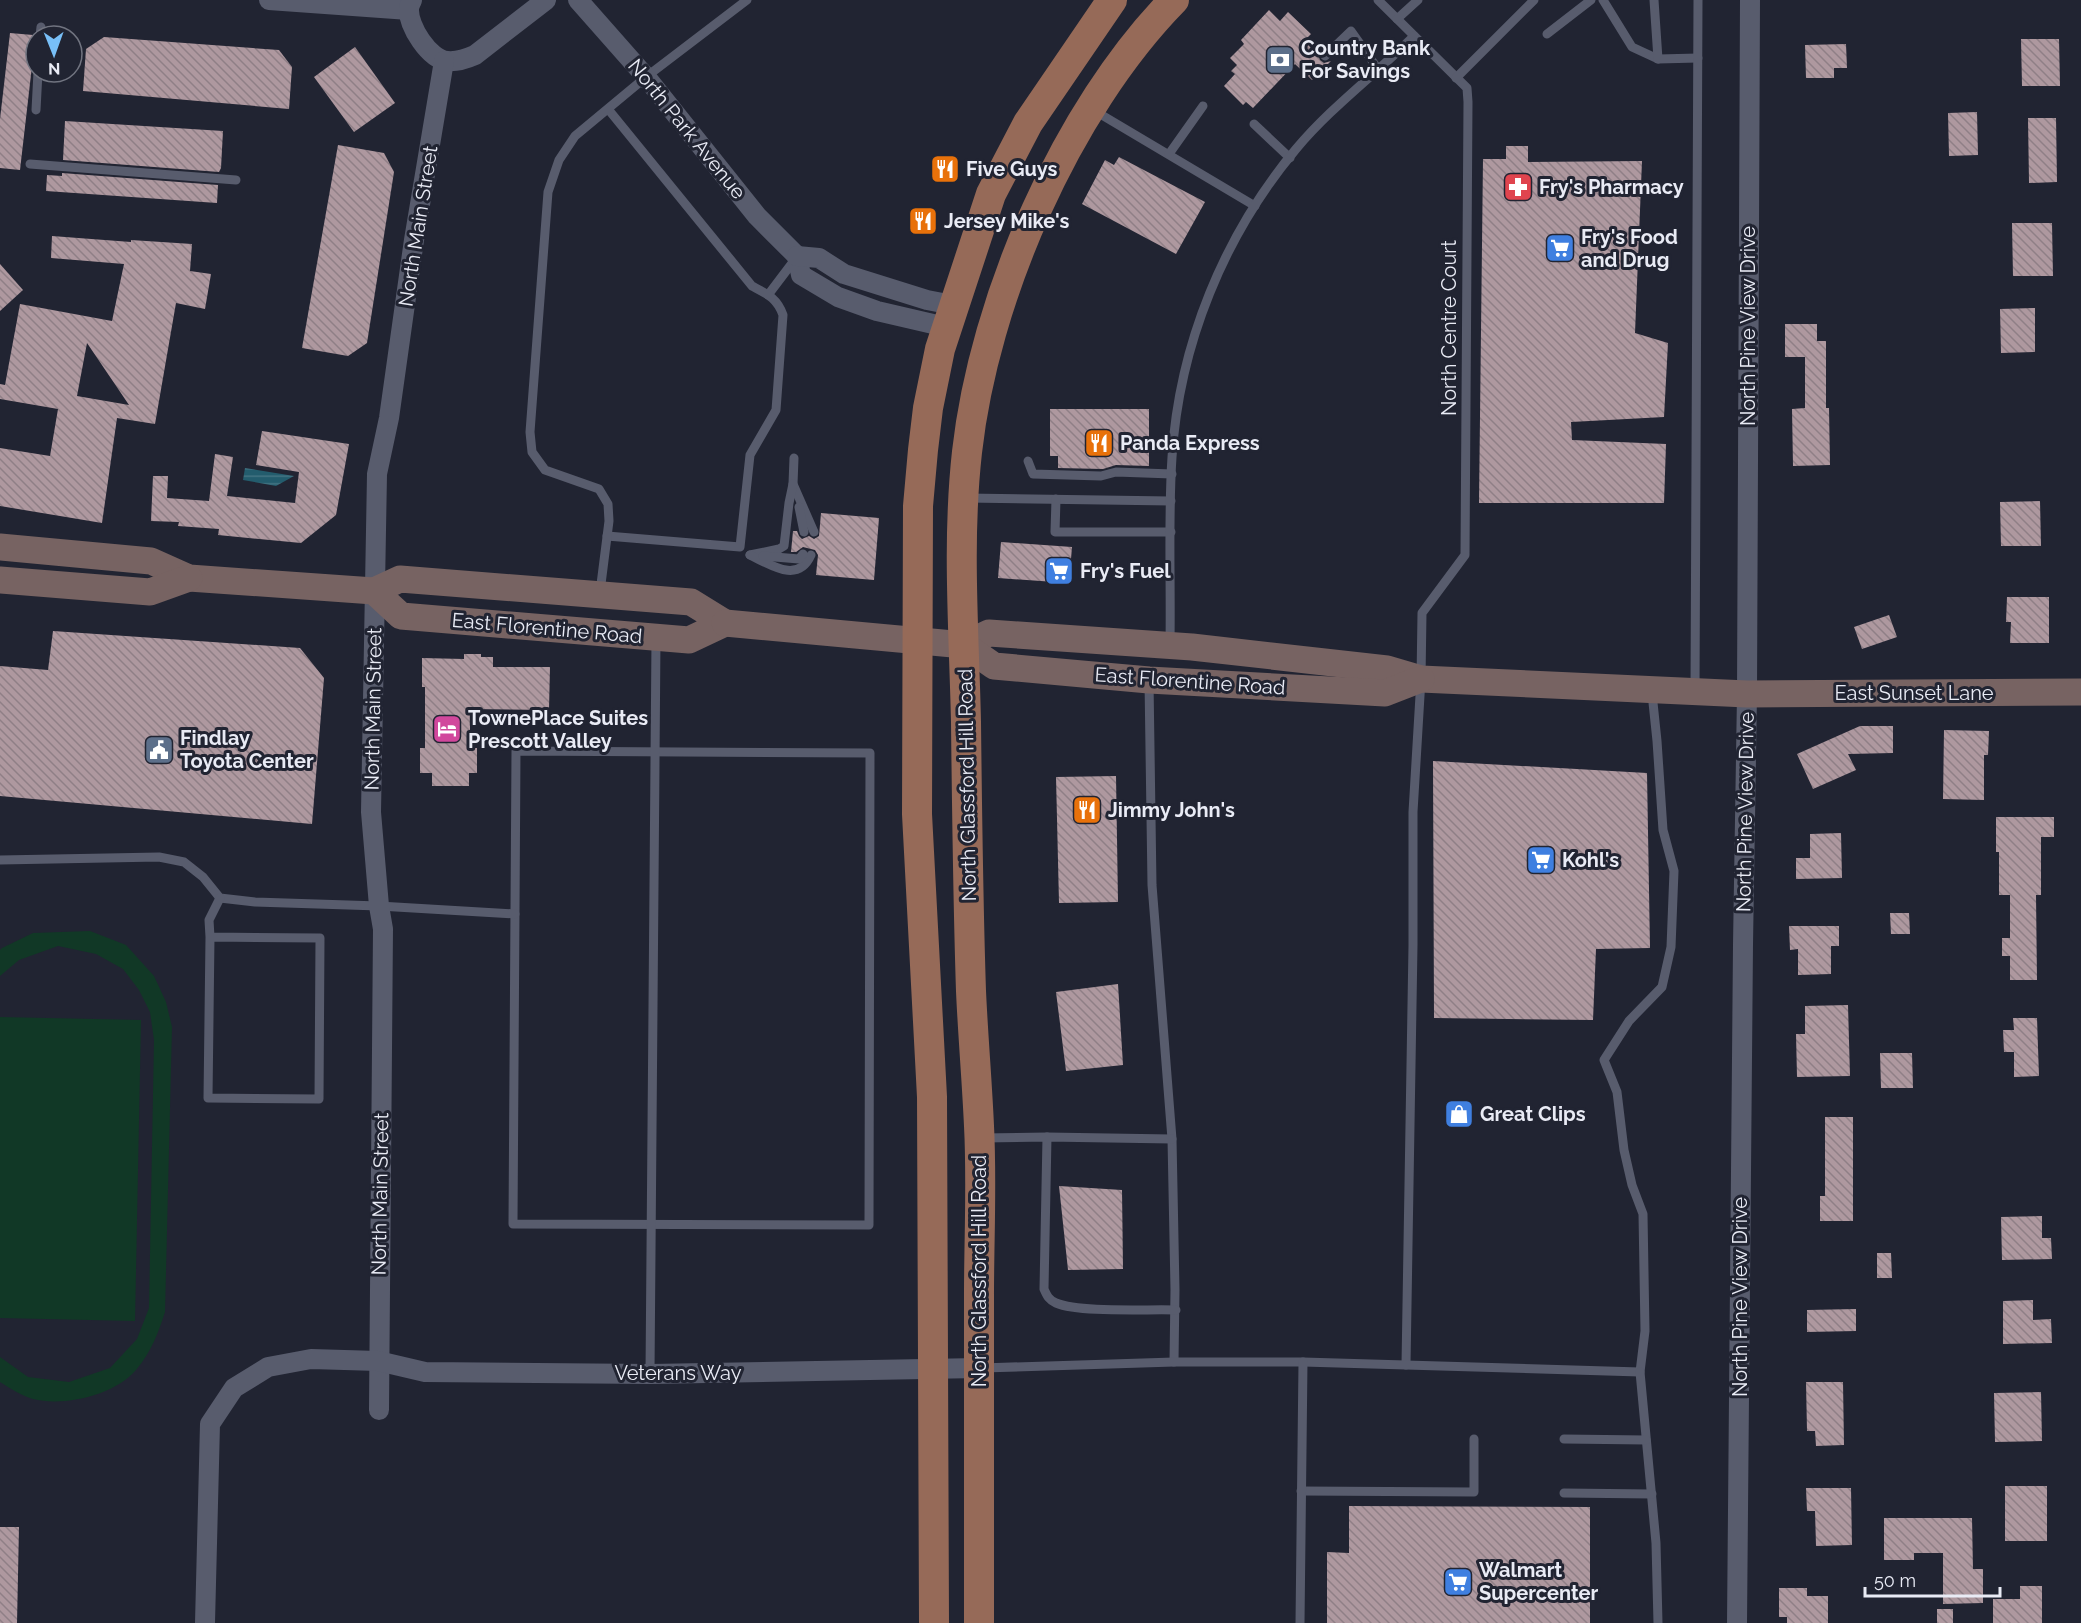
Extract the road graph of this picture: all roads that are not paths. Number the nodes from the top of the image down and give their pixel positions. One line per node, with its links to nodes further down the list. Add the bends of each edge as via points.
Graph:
1 (269, 0): 2 (street)
2 (274, 0): 16 (street)
3 (546, 0): 23 (street, via 475,55)
4 (578, 0): 25 (street, North Park Avenue)
5 (747, 0): 25 (lane)
6 (1112, 0): 40 (main road, via 1028,123 991,194)
7 (1174, 0): 29 (main road, North Glassford Hill Road, via 1125,56)
8 (1378, 0): 17 (lane, North Centre Court)
9 (1418, 0): 17 (lane)
10 (1534, 0): 26 (lane)
11 (1591, 0): 18 (lane)
12 (1603, 0): 22 (lane, via 1632,47)
13 (1654, 0): 22 (lane)
14 (1698, 0): 21 (lane)
15 (1750, 0): 69 (street, North Pine View Drive)
16 (410, 5): 23 (street, via 414,32 429,52)
17 (1397, 19): 19 (lane, North Centre Court)
18 (1546, 34)
19 (1414, 36): 24 (lane); 26 (lane, North Centre Court)
20 (1325, 56): 24 (lane, via 1351,31)
21 (1698, 58): 22 (lane); 67 (lane)
22 (1658, 59)
23 (444, 62): 57 (street, North Main Street, via 377,474)
24 (1378, 69): 34 (lane, via 1341,101)
25 (646, 77): 30 (lane); 38 (street, North Park Avenue, via 757,216)
26 (1456, 78): 64 (lane, North Centre Court, via 1467,88 1468,102 1465,555 1422,613)
27 (37, 84): 31 (lane)
28 (1203, 106): 33 (lane)
29 (1089, 108): 33 (lane); 45 (main road, North Glassford Hill Road, via 1043,198 1006,285 975,397)
30 (608, 109): 39 (lane, via 752,286); 50 (lane, via 575,136 559,160 548,192 530,432 532,452 544,470 599,489 608,504)
31 (36, 110)
32 (1254, 124): 34 (lane)
33 (1169, 154): 37 (lane)
34 (1290, 158): 37 (lane)
35 (30, 164): 36 (lane)
36 (236, 180)
37 (1255, 206): 43 (lane, via 1210,291 1192,340)
38 (797, 256): 39 (lane); 40 (street, via 819,258 844,274 927,300)
39 (768, 295): 52 (lane, via 779,304 783,315 776,410 750,455)
40 (950, 316): 61 (main road, via 928,408 923,450 918,506)
41 (794, 458): 44 (lane)
42 (1028, 461): 43 (lane, via 1033,474)
43 (1172, 474): 47 (lane)
44 (793, 484): 48 (lane); 54 (lane, via 784,546)
45 (963, 498): 46 (lane); 62 (main road, North Glassford Hill Road)
46 (1056, 499): 47 (lane); 49 (lane, via 1055,532)
47 (1171, 501): 49 (lane)
48 (809, 532)
49 (1171, 532): 63 (lane)
50 (607, 536): 52 (lane); 58 (lane)
51 (0, 547): 55 (street, East Florentine Road, via 151,561)
52 (740, 547): 54 (lane)
53 (807, 554): 54 (lane, via 799,559)
54 (750, 555)
55 (189, 578): 56 (street, East Florentine Road, via 150,592); 57 (street, East Florentine Road)
56 (0, 580)
57 (374, 591): 58 (street, East Florentine Road, via 400,579); 60 (street, East Florentine Road, via 401,616); 73 (street, North Main Street, via 371,812)
58 (600, 595): 59 (street, East Florentine Road, via 691,602)
59 (725, 623): 60 (street, East Florentine Road, via 689,640); 61 (street, East Florentine Road)
60 (656, 637): 70 (lane)
61 (918, 641): 62 (street, East Florentine Road); 86 (main road, via 917,814 932,1097)
62 (964, 645): 63 (street, East Florentine Road, via 988,633); 65 (street, East Florentine Road, via 994,666); 77 (main road, North Glassford Hill Road, via 967,870)
63 (1170, 645): 64 (street, East Florentine Road, via 1387,669)
64 (1421, 679): 65 (street, East Florentine Road, via 1385,693); 66 (street, East Florentine Road); 84 (lane, North Centre Court, via 1413,812)
65 (1149, 680): 78 (lane, via 1152,885)
66 (1651, 691): 67 (street, East Florentine Road); 87 (lane, via 1663,830 1674,871 1671,947 1662,987 1629,1021 1604,1060 1617,1092 1626,1159 1643,1214 1645,1331)
67 (1695, 692): 69 (street, East Florentine Road)
68 (2081, 692): 69 (street, East Sunset Lane)
69 (1747, 694): 101 (street, North Pine View Drive)
70 (655, 752): 74 (lane, via 516,751); 79 (lane); 79 (lane, via 870,753 869,1225)
71 (0, 860): 72 (lane, via 159,857 184,862)
72 (220, 898): 73 (lane); 75 (lane, via 209,920)
73 (379, 906): 74 (lane); 81 (street, North Main Street, via 383,929)
74 (515, 914): 79 (lane, via 513,1224)
75 (210, 937): 75 (lane, via 208,1098 319,1099 320,938)
76 (1047, 1137): 77 (lane); 78 (lane); 80 (lane, via 1047,1298 1080,1308)
77 (980, 1138): 85 (main road, North Glassford Hill Road)
78 (1172, 1139): 80 (lane)
79 (651, 1224): 88 (lane)
80 (1176, 1310): 82 (lane)
81 (378, 1361): 88 (street, Veterans Way, via 424,1372); 89 (street, North Main Street); 96 (street, via 311,1359 268,1367 234,1388 210,1424)
82 (1174, 1362): 83 (lane); 85 (lane)
83 (1303, 1362): 84 (lane); 93 (lane)
84 (1406, 1365): 87 (lane)
85 (979, 1368): 86 (street, Veterans Way); 98 (main road, North Glassford Hill Road)
86 (934, 1370): 88 (street, Veterans Way); 97 (main road)
87 (1640, 1372): 92 (lane)
88 (650, 1374)
89 (379, 1410)
90 (1474, 1439): 93 (lane, via 1474,1492)
91 (1564, 1439): 92 (lane)
92 (1646, 1440): 95 (lane)
93 (1301, 1491): 99 (lane)
94 (1564, 1493): 95 (lane)
95 (1652, 1494): 100 (lane)
96 (206, 1623)
97 (934, 1623)
98 (979, 1623)
99 (1300, 1623)
100 (1658, 1623)
101 (1737, 1623)

